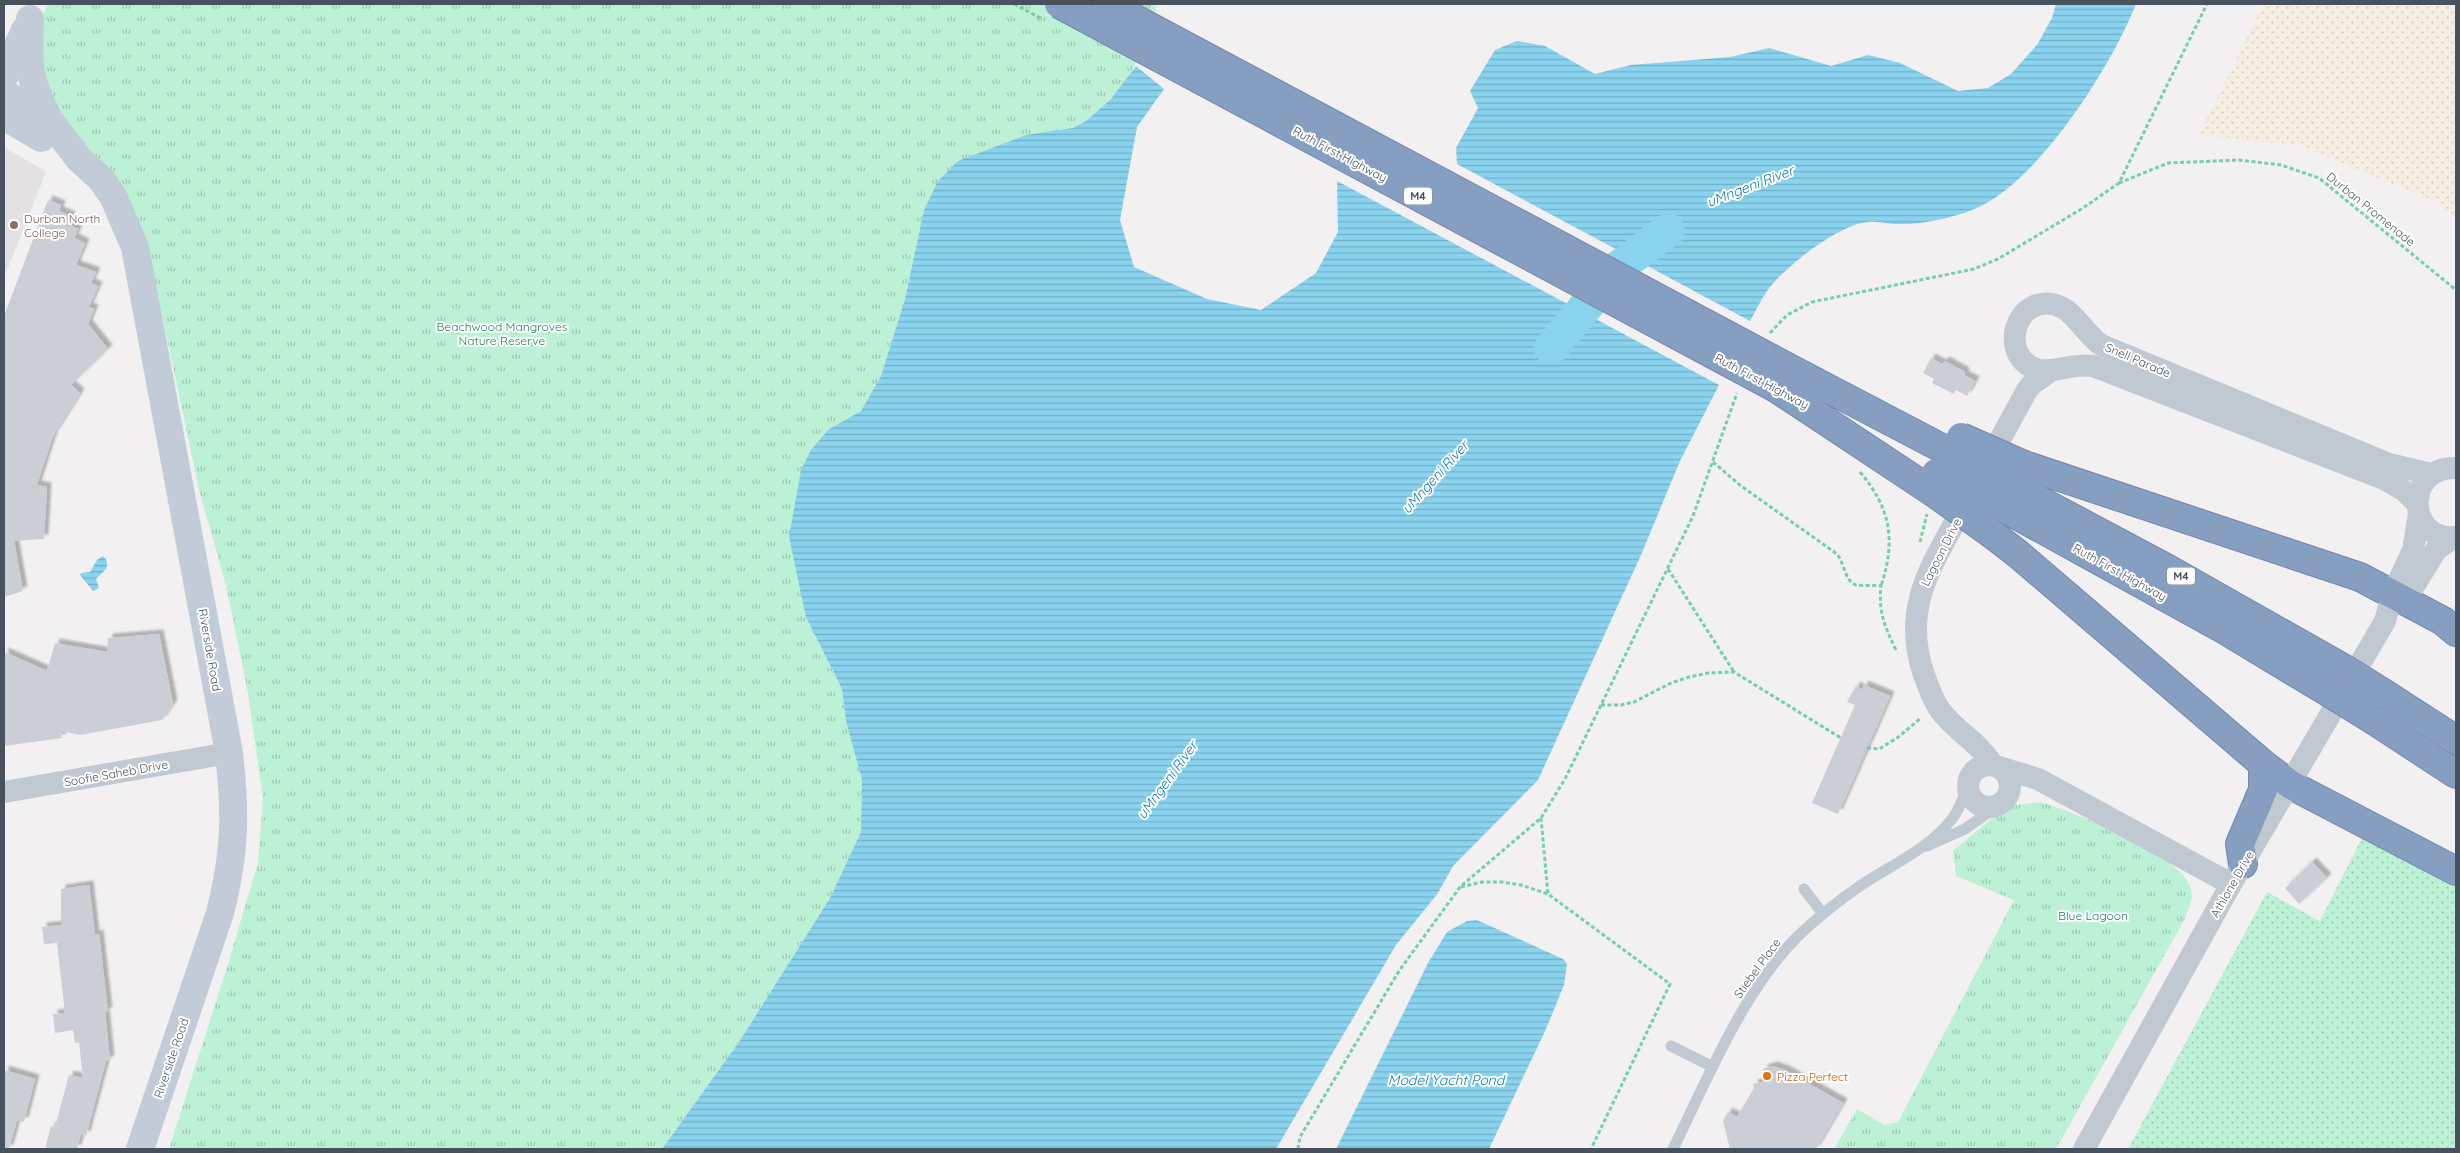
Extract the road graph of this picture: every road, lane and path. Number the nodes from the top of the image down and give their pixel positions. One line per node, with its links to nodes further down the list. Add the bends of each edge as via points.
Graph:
1 (1059, 4): 15 (highway, Ruth First Highway / M4, bridge)
2 (1107, 4): 15 (highway, Ruth First Highway / M4, bridge)
3 (2207, 4): 11 (path, Durban Promenade)
4 (25, 9): 5 (main road); 6 (main road); 9 (main road, via 31,78)
5 (4, 44)
6 (4, 76)
7 (4, 93): 9 (main road, Riverside Road)
8 (4, 116): 10 (main road, Riverside Road)
9 (50, 121): 10 (main road, Riverside Road)
10 (79, 159): 36 (main road, Riverside Road, via 101,179 113,196 135,247)
11 (2118, 183): 12 (path, Durban Promenade, via 2168,162 2239,160 2281,165 2319,178); 13 (path, Durban Promenade, via 1998,259 1974,269 1812,302 1787,314)
12 (2456, 290)
13 (1768, 338)
14 (2052, 370): 21 (street, Snell Parade, via 2036,369 2027,364 2015,347 2014,337 2020,318 2036,305 2046,303 2065,308 2101,345 2389,464); 23 (street, Snell Parade, via 2076,364 2093,366 2384,479 2403,490); 32 (street, Lagoon Drive, via 2026,392 1921,590 1916,607 1915,642 1922,670)
15 (1791, 378): 18 (highway, Ruth First Highway / M4); 18 (highway)
16 (1740, 388): 17 (path)
17 (1713, 462): 25 (path, via 1693,516); 26 (path, via 1842,559 1850,581 1856,585)
18 (1946, 464): 22 (highway, Ruth First Highway / M4, bridge); 37 (highway, bridge, via 1992,534)
19 (2456, 468): 21 (street)
20 (1858, 470): 26 (path, via 1881,500 1889,528 1889,561)
21 (2431, 474): 23 (street, Athlone Drive, via 2421,487)
22 (2015, 487): 27 (highway, via 2360,576); 34 (highway, Ruth First Highway / M4, bridge, via 2343,668); 39 (highway, Ruth First Highway / M4, bridge, via 2220,627)
23 (2418, 509): 24 (street, Snell Parade, via 2424,524 2433,532); 27 (street, Athlone Drive, via 2413,550)
24 (2455, 537): 27 (street, Athlone Drive, via 2443,543)
25 (1668, 568): 30 (path); 31 (path)
26 (1881, 586): 29 (path, via 1884,628)
27 (2398, 598): 28 (highway); 40 (street, Athlone Drive)
28 (2456, 632)
29 (1898, 653)
30 (1734, 672): 31 (path, via 1708,673 1671,683 1634,702); 33 (path)
31 (1601, 705): 45 (path, via 1565,779)
32 (1939, 708): 35 (path, via 1927,713 1879,749); 38 (street, Lagoon Drive)
33 (1841, 738)
34 (2456, 740)
35 (1867, 748)
36 (228, 753): 43 (street, Soofie Saheb Drive); 55 (main road, Riverside Road, via 234,798 234,841 229,878)
37 (2263, 764): 40 (highway); 48 (highway, via 2263,790 2240,844)
38 (1996, 766): 41 (street, via 1986,764 1974,770); 42 (street); 44 (street, via 2010,782)
39 (2456, 774)
40 (2291, 785): 47 (highway); 48 (street, Athlone Drive)
41 (1967, 788): 44 (street, via 1974,802 1988,808); 46 (lane, Stiebel Place, via 1953,818)
42 (2056, 788): 44 (street, via 2036,788); 48 (street)
43 (4, 792)
44 (2002, 801): 46 (lane, Stiebel Place, via 1960,832)
45 (1541, 818): 49 (path); 51 (path)
46 (1919, 849): 52 (lane, Stiebel Place)
47 (2456, 872)
48 (2237, 874): 59 (street, Athlone Drive)
49 (1460, 887): 51 (path, via 1502,882); 56 (path, via 1399,971 1300,1137)
50 (1804, 889): 52 (lane)
51 (1548, 894): 57 (path, via 1670,984)
52 (1823, 914): 54 (lane, Stiebel Place, via 1797,937 1770,971)
53 (1670, 1046): 54 (lane)
54 (1714, 1067): 58 (lane, Stiebel Place)
55 (140, 1149)
56 (1298, 1149)
57 (1591, 1149)
58 (1673, 1149)
59 (2084, 1149)

